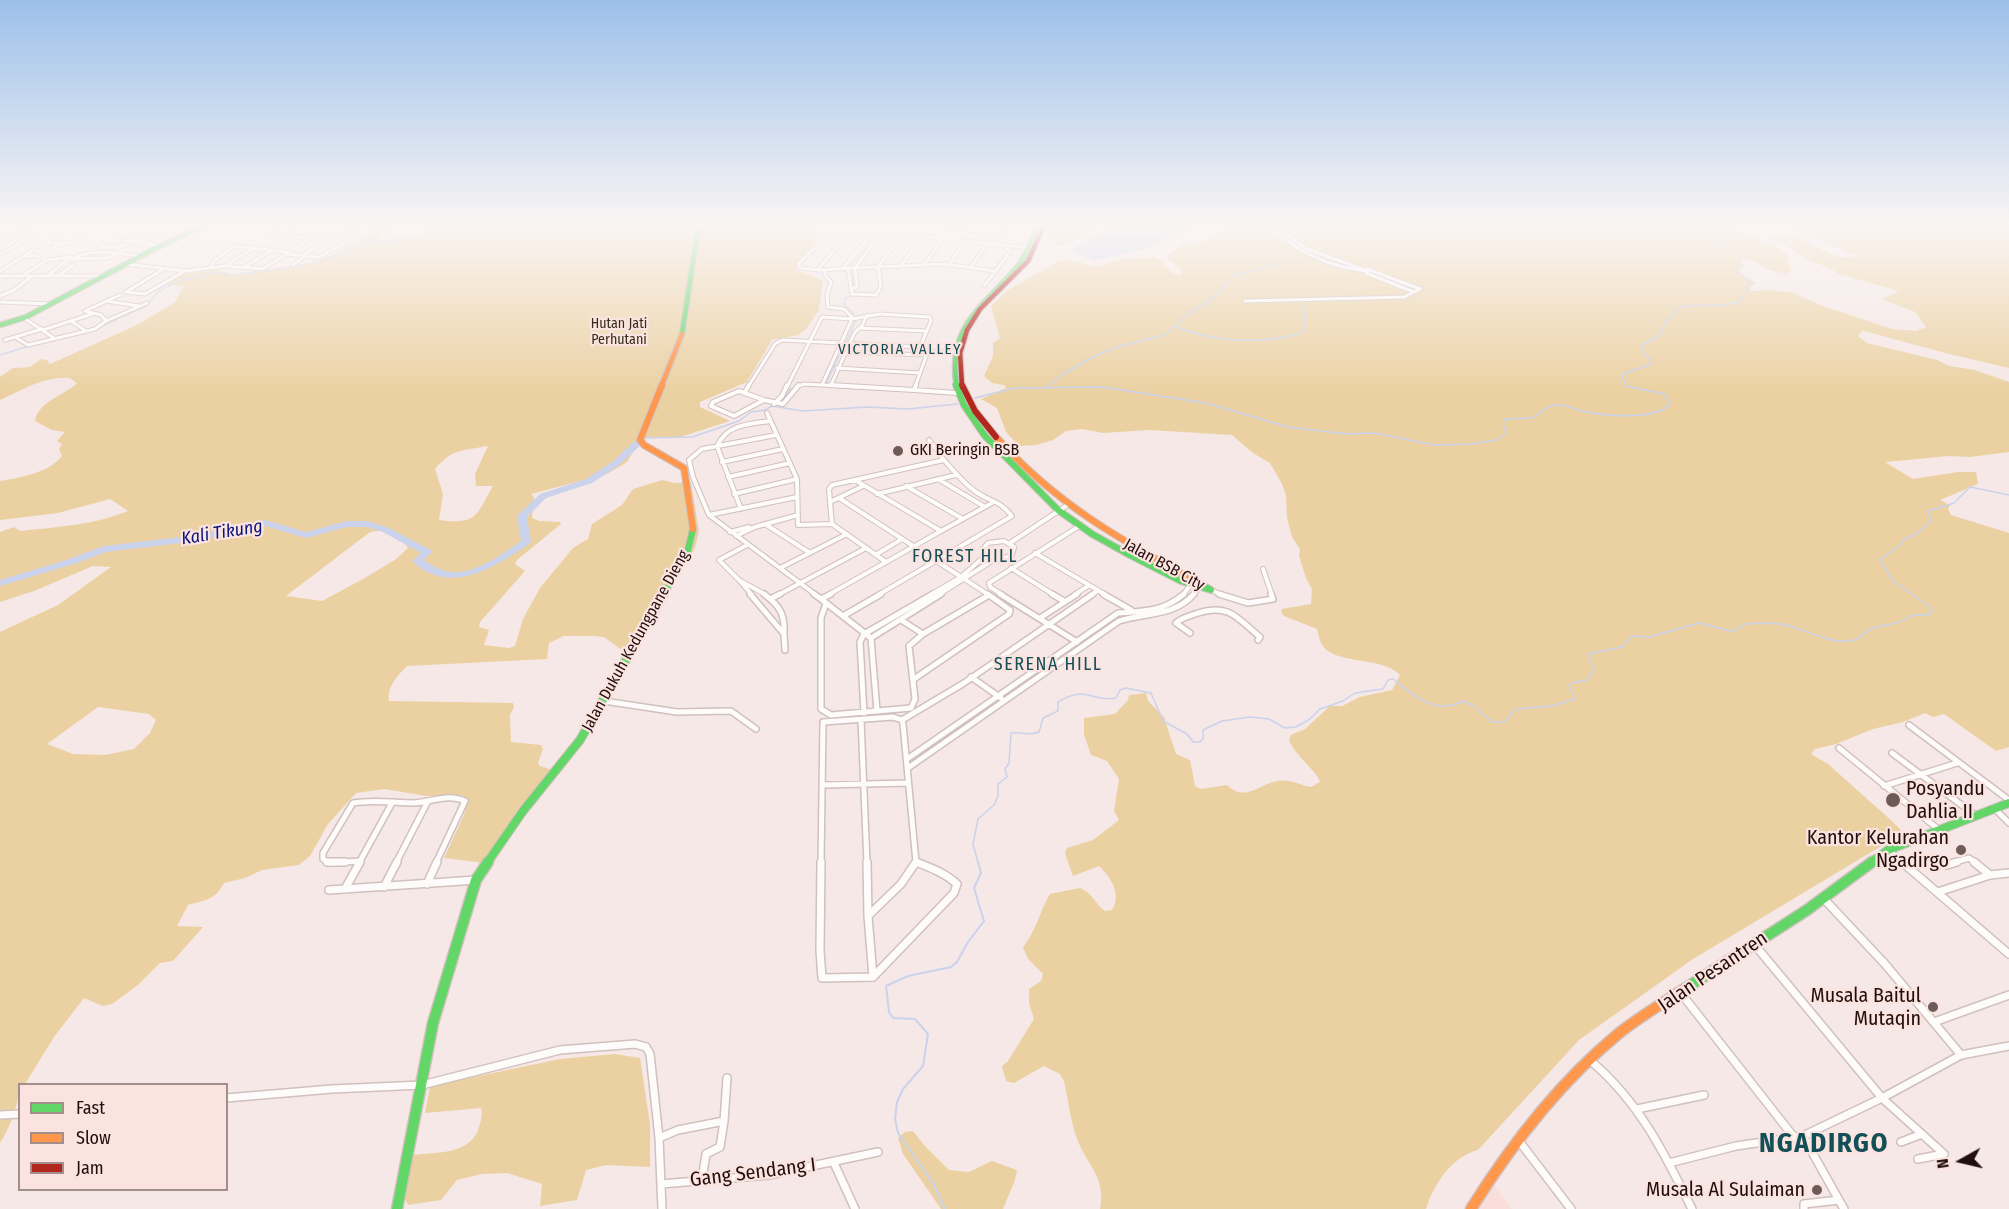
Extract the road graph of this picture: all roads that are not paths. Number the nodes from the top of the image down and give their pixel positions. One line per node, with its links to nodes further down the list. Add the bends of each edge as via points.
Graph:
1 (26, 281): 19 (street)
2 (93, 281): 24 (street)
3 (143, 281): 4 (street, via 126,292 145,294)
4 (167, 281)
5 (691, 281): 145 (street, Jalan Dukuh Kedungpane Dieng, via 681,340 642,443 684,468 693,535 687,554)
6 (830, 281): 29 (street, via 828,307 844,309)
7 (849, 281): 15 (street)
8 (856, 281): 15 (street, via 857,287)
9 (880, 281): 15 (street, via 876,295 854,295)
10 (992, 281): 16 (street)
11 (1000, 281): 16 (street, Jalan BSB City)
12 (1001, 281): 16 (street, Jalan BSB City)
13 (1388, 281): 17 (street)
14 (1400, 281): 17 (street, via 1420,289)
15 (851, 289)
16 (990, 290): 45 (street, Jalan BSB City, via 967,318 959,334)
17 (1414, 292): 21 (street, via 1404,297)
18 (120, 295): 20 (street)
19 (0, 296)
20 (106, 301): 25 (street); 26 (street, via 85,311)
21 (1245, 301)
22 (0, 302): 24 (street)
23 (147, 303): 25 (street)
24 (51, 304): 28 (street)
25 (139, 306): 31 (street)
26 (95, 313): 30 (street); 31 (street)
27 (867, 315): 29 (street); 33 (street); 36 (street, via 925,316 932,319)
28 (24, 318): 32 (street); 34 (street)
29 (852, 318): 40 (street, via 822,317); 41 (street)
30 (71, 321): 34 (street); 35 (street)
31 (106, 321): 35 (street)
32 (1, 324)
33 (859, 328): 36 (street); 42 (street)
34 (43, 329): 37 (street); 38 (street)
35 (86, 331): 38 (street)
36 (926, 332): 43 (street)
37 (15, 337): 38 (street, via 26,345); 39 (street)
38 (54, 338)
39 (5, 340)
40 (810, 341): 41 (street); 52 (street, via 777,342); 55 (street)
41 (840, 343): 42 (street); 49 (street)
42 (849, 344): 43 (street); 44 (street)
43 (920, 347): 46 (street)
44 (845, 352): 46 (street); 47 (street)
45 (958, 352): 46 (street); 53 (street, Jalan BSB City); 78 (street, Jalan BSB City, via 962,388 975,411 1014,459)
46 (926, 353): 48 (street)
47 (837, 368): 48 (street); 50 (street)
48 (920, 373): 51 (street)
49 (822, 385): 50 (street); 55 (street, via 798,385 785,403)
50 (831, 385): 51 (street)
51 (914, 390): 53 (street)
52 (745, 392): 54 (street); 54 (street, via 732,392 711,406 734,416)
53 (957, 393): 81 (street, Jalan BSB City, via 984,435)
54 (764, 400): 55 (street)
55 (774, 404)
56 (767, 413): 57 (street)
57 (770, 421): 58 (street); 60 (street, via 727,430)
58 (776, 435): 60 (street); 61 (street)
59 (929, 440): 62 (street)
60 (717, 446): 63 (street); 83 (street, via 696,452 689,460)
61 (783, 448): 63 (street); 64 (street)
62 (944, 460): 65 (street); 69 (street)
63 (722, 462): 66 (street)
64 (789, 463): 66 (street); 68 (street)
65 (956, 475): 67 (street); 77 (street)
66 (728, 477): 72 (street)
67 (938, 478): 71 (street); 79 (street)
68 (797, 479): 72 (street); 74 (street)
69 (855, 480): 70 (street); 76 (street, via 830,487)
70 (863, 486): 73 (street); 75 (street)
71 (906, 486): 73 (street); 84 (street)
72 (734, 494): 80 (street)
73 (878, 494): 90 (street)
74 (797, 497): 80 (street); 82 (street)
75 (839, 498): 76 (street); 94 (street)
76 (830, 502): 86 (street)
77 (992, 502): 79 (street); 89 (street, via 1001,503 1012,513)
78 (1066, 506): 81 (street); 113 (street, Jalan BSB City)
79 (985, 507): 84 (street)
80 (741, 509): 83 (street)
81 (1058, 510): 87 (street, Jalan BSB City); 96 (street)
82 (798, 515): 85 (street); 86 (street, via 801,526)
83 (709, 516): 91 (street)
84 (963, 519): 90 (street)
85 (765, 524): 88 (street); 100 (street)
86 (832, 524): 92 (street)
87 (1081, 525): 102 (street); 113 (street, Jalan BSB City, via 1109,543)
88 (755, 526): 91 (street); 93 (street)
89 (997, 527): 95 (street); 106 (street)
90 (941, 531): 98 (street)
91 (730, 532): 93 (street)
92 (847, 534): 99 (street); 100 (street)
93 (736, 536): 97 (street)
94 (902, 539): 98 (street); 101 (street)
95 (997, 540): 96 (street); 103 (street, via 984,547)
96 (1010, 543): 104 (street, via 1015,549 1012,555)
97 (747, 545): 107 (street); 111 (street, via 719,560)
98 (913, 546): 105 (street); 106 (street)
99 (866, 548): 101 (street); 112 (street)
100 (810, 553): 107 (street)
101 (877, 554): 105 (street)
102 (1035, 554): 108 (street); 114 (street)
103 (986, 555): 104 (street); 110 (street)
104 (995, 560): 110 (street)
105 (886, 562): 120 (street)
106 (936, 562): 110 (street); 129 (street)
107 (782, 567): 112 (street)
108 (1011, 568): 122 (street); 130 (street, via 993,579 990,587)
109 (1263, 569): 123 (street, via 1273,599)
110 (963, 578): 118 (street); 126 (street)
111 (739, 580): 119 (street); 134 (street)
112 (802, 582): 119 (street); 120 (street)
113 (1192, 582): 115 (street, Jalan BSB City); 121 (street)
114 (1088, 586): 117 (street); 122 (street)
115 (1200, 587): 116 (street, Jalan BSB City); 125 (street)
116 (1211, 590): 123 (street)
117 (1097, 591): 128 (street); 132 (street)
118 (989, 595): 136 (street); 143 (street, via 1008,606 1009,615)
119 (770, 599): 134 (street, via 783,612)
120 (821, 599): 124 (street)
121 (1179, 600): 125 (street); 128 (street, via 1161,609)
122 (1064, 602): 130 (street)
123 (1237, 602): 127 (street)
124 (826, 603): 129 (street); 148 (street, via 821,618 821,710 831,715)
125 (1186, 603): 128 (street, via 1169,612)
126 (922, 604): 131 (street); 135 (street)
127 (1223, 609): 133 (street, via 1211,609 1176,623); 138 (street, via 1256,632)
128 (1134, 614): 139 (street, via 1118,613); 140 (street, via 1111,625)
129 (843, 616): 135 (street)
130 (1040, 618): 132 (street)
131 (901, 620): 136 (street); 137 (street)
132 (1048, 624): 139 (street); 142 (street)
133 (1190, 633)
134 (784, 634): 141 (street)
135 (864, 634): 137 (street); 148 (street, via 860,642)
136 (923, 634): 143 (street, via 908,648)
137 (871, 638): 147 (street)
138 (1258, 640)
139 (1077, 642): 140 (street); 144 (street)
140 (1085, 646): 146 (street)
141 (785, 650)
142 (971, 677): 144 (street); 150 (street)
143 (914, 679): 147 (street, via 915,699 911,708)
144 (999, 696): 146 (street); 155 (street)
145 (604, 701): 152 (street, via 677,712 731,711); 176 (street, Jalan Dukuh Kedungpane Dieng, via 580,740 523,811)
146 (1005, 701): 157 (street)
147 (877, 711): 148 (street)
148 (864, 712)
149 (861, 720): 150 (street); 160 (street, via 823,722); 161 (street)
150 (902, 720): 155 (street)
151 (1909, 725): 156 (street)
152 (756, 729)
153 (1839, 748): 162 (street)
154 (1892, 753): 158 (street)
155 (907, 759): 157 (street)
156 (1957, 763): 158 (street); 165 (street)
157 (908, 768): 159 (street)
158 (1923, 775): 162 (street); 167 (street)
159 (908, 783): 161 (street); 172 (street)
160 (823, 785): 161 (street); 186 (street, via 822,978)
161 (866, 785): 183 (street)
162 (1884, 786): 169 (street)
163 (428, 801): 164 (street); 177 (street, via 449,797 465,801); 178 (street)
164 (392, 802): 171 (street); 171 (street, via 353,803 323,853 324,862)
165 (2009, 802): 166 (street, Jalan Pesantren)
166 (1994, 808): 167 (street, Jalan Pesantren); 168 (street)
167 (1975, 815): 169 (street, Jalan Pesantren)
168 (2009, 823)
169 (1938, 829): 170 (street, Jalan Pesantren)
170 (1888, 850): 181 (street); 182 (street, Jalan Pesantren)
171 (359, 861): 179 (street)
172 (916, 862): 183 (street, via 901,884); 186 (street, via 938,870 957,884 954,892)
173 (1947, 865): 175 (street, via 1969,858)
174 (2009, 873): 175 (street)
175 (1990, 875): 181 (street)
176 (476, 880): 177 (street); 194 (street, Jalan Dukuh Kedungpane Dieng, via 433,1023)
177 (427, 884): 178 (street)
178 (384, 887): 179 (street)
179 (345, 889): 180 (street)
180 (329, 890)
181 (1938, 892): 185 (street)
182 (1824, 898): 184 (street, Jalan Pesantren); 189 (street)
183 (868, 916): 186 (street)
184 (1754, 944): 187 (street, Jalan Pesantren); 197 (street)
185 (2009, 954)
186 (873, 977)
187 (1680, 992): 192 (street, Jalan Pesantren, via 1612,1039); 203 (street)
188 (2009, 995): 189 (street)
189 (1934, 1022): 191 (street)
190 (2009, 1046): 191 (street)
191 (1961, 1055): 197 (street)
192 (1590, 1060): 198 (street); 206 (street, Jalan Pesantren, via 1535,1118)
193 (727, 1078): 201 (street)
194 (422, 1085): 196 (street); 205 (street, via 560,1050 635,1044 646,1047 650,1054); 215 (street, Jalan Dukuh Kedungpane Dieng)
195 (1704, 1095): 198 (street)
196 (228, 1098)
197 (1882, 1098): 202 (street); 204 (street)
198 (1637, 1109): 211 (street)
199 (18, 1114): 200 (street)
200 (0, 1115)
201 (724, 1121): 205 (street); 212 (street, via 720,1147 706,1154)
202 (1922, 1134): 207 (street); 209 (street, via 1944,1154)
203 (1793, 1136): 204 (street); 211 (street)
204 (1803, 1136): 214 (street)
205 (659, 1138): 213 (street)
206 (1519, 1141): 218 (street, Jalan Pesantren, via 1496,1168); 219 (street)
207 (1901, 1142)
208 (878, 1152): 210 (street, Gang Sendang I)
209 (1918, 1159)
210 (834, 1163): 212 (street, Gang Sendang I, via 769,1175); 217 (street)
211 (1669, 1163): 220 (street)
212 (702, 1180): 213 (street, Gang Sendang I)
213 (661, 1184): 216 (street)
214 (1839, 1200): 221 (street, via 1804,1204); 222 (street)
215 (397, 1209)
216 (662, 1209)
217 (855, 1209)
218 (1471, 1209)
219 (1571, 1209)
220 (1692, 1209)
221 (1804, 1209)
222 (1844, 1209)

